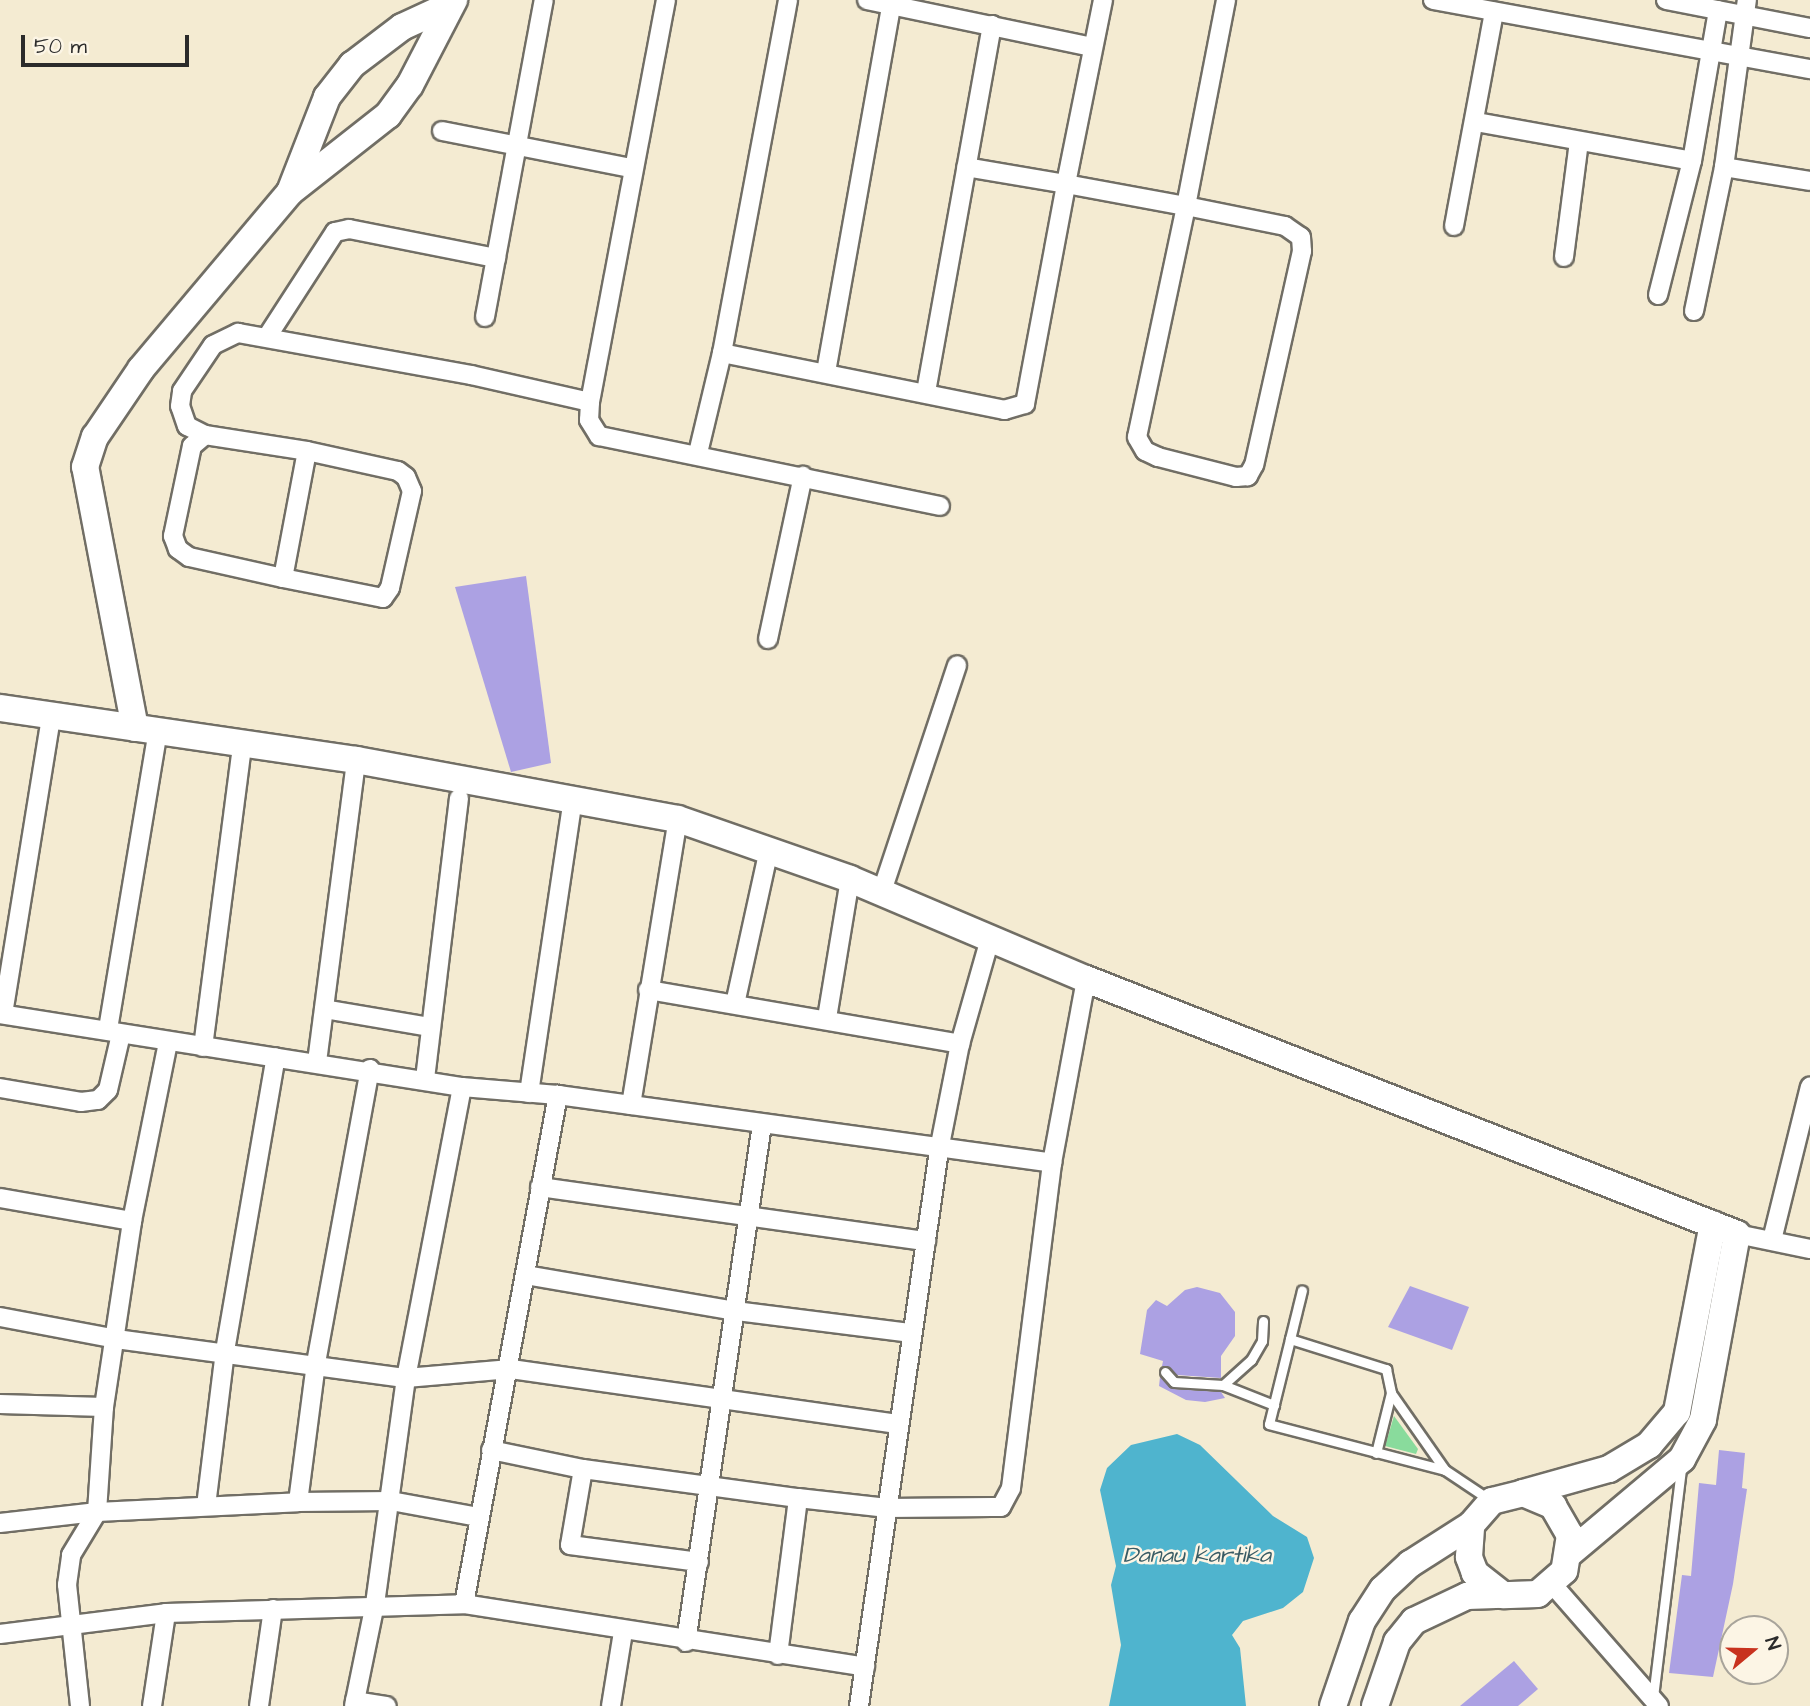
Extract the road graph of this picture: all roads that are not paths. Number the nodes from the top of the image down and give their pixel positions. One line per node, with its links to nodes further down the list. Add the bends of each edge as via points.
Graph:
1 (544, 0): 23 (street)
2 (666, 0): 27 (street)
3 (788, 0): 39 (street)
4 (867, 0): 10 (street)
5 (1103, 0): 16 (street)
6 (1226, 0): 31 (street)
7 (1433, 0): 13 (street)
8 (1666, 0): 12 (street)
9 (452, 2): 30 (street, via 410,85 388,115); 30 (street, via 402,27 352,65 327,97)
10 (891, 6): 14 (street); 40 (street)
11 (1746, 8): 12 (street); 15 (street); 18 (street)
12 (1718, 10): 17 (street)
13 (1494, 12): 17 (street); 20 (street)
14 (992, 24): 16 (street); 25 (street)
15 (1810, 29)
16 (1093, 47): 29 (street)
17 (1711, 49): 18 (street); 24 (street)
18 (1741, 56): 19 (street); 26 (street)
19 (1810, 69)
20 (1476, 122): 22 (street); 32 (street)
21 (442, 131): 23 (street)
22 (1579, 142): 24 (street); 33 (street)
23 (520, 146): 27 (street); 34 (street)
24 (1692, 161): 35 (street)
25 (966, 167): 29 (street); 41 (street)
26 (1724, 167): 28 (street); 36 (street)
27 (631, 168): 42 (street)
28 (1810, 181)
29 (1066, 184): 31 (street); 41 (street, via 1025,404 1004,410)
30 (290, 192): 53 (street, via 141,369 95,437 85,467 125,668)
31 (1186, 206): 31 (street, via 1137,437 1145,451 1158,457 1236,478 1248,476 1302,251 1301,237 1285,226)
32 (1454, 226)
33 (1564, 257)
34 (496, 258): 37 (street); 38 (street, via 349,229 335,232)
35 (1658, 295)
36 (1694, 312)
37 (485, 317)
38 (267, 337): 42 (street); 43 (street, via 225,336 213,345 182,391 180,406 187,426)
39 (722, 353): 40 (street); 45 (street)
40 (826, 372): 41 (street)
41 (926, 392)
42 (590, 402): 45 (street, via 589,420 599,436)
43 (205, 435): 44 (street); 48 (street, via 192,446 187,464 173,536 178,550 188,557)
44 (307, 451): 48 (street); 48 (street, via 398,471 412,491 390,588 383,598)
45 (698, 453): 46 (street)
46 (803, 476): 47 (street); 49 (street)
47 (940, 506)
48 (283, 578)
49 (768, 639)
50 (957, 665): 61 (street)
51 (0, 708): 52 (street)
52 (51, 718): 53 (street); 67 (street)
53 (153, 731): 54 (street); 70 (street)
54 (242, 745): 55 (street); 73 (street)
55 (356, 760): 57 (street); 66 (street)
56 (459, 797): 69 (street)
57 (573, 799): 58 (street); 81 (street)
58 (678, 820): 59 (street); 64 (street)
59 (769, 849): 60 (street); 65 (street)
60 (850, 879): 61 (street); 68 (street)
61 (881, 894): 62 (street)
62 (990, 939): 63 (street); 72 (street)
63 (1086, 979): 86 (street); 91 (street)
64 (648, 990): 65 (street); 83 (street)
65 (735, 1004): 68 (street)
66 (324, 1009): 69 (street); 75 (street)
67 (1, 1014): 70 (street)
68 (827, 1018): 72 (street)
69 (430, 1027): 77 (street)
70 (114, 1031): 71 (street); 80 (street, via 108,1090 98,1100 80,1102)
71 (168, 1043): 73 (street); 90 (street)
72 (960, 1044): 85 (street)
73 (203, 1047): 74 (street)
74 (276, 1056): 75 (street); 103 (street)
75 (317, 1062): 76 (street)
76 (370, 1069): 77 (street); 104 (street)
77 (425, 1079): 78 (street)
78 (462, 1087): 81 (street); 107 (street)
79 (1810, 1087): 92 (street)
80 (0, 1088)
81 (529, 1093): 82 (street)
82 (558, 1095): 83 (street); 87 (street)
83 (631, 1105): 84 (street)
84 (762, 1124): 85 (street); 89 (street)
85 (939, 1150): 86 (street); 93 (street)
86 (1052, 1163): 127 (street, via 1006,1500 991,1508)
87 (540, 1187): 89 (street); 95 (street)
88 (0, 1198): 90 (street)
89 (746, 1216): 93 (street); 97 (street)
90 (132, 1220): 101 (street)
91 (1725, 1229): 92 (street); 117 (street, via 1703,1420); 121 (street, via 1677,1412 1649,1445 1609,1469)
92 (1772, 1240): 94 (street)
93 (926, 1241): 100 (street)
94 (1810, 1249)
95 (525, 1275): 97 (street); 105 (street)
96 (1302, 1290): 102 (lane)
97 (736, 1311): 100 (street); 110 (street)
98 (0, 1317): 101 (street)
99 (1264, 1321): 108 (lane, via 1262,1341 1251,1360)
100 (911, 1333): 114 (street)
101 (116, 1339): 103 (street); 113 (street)
102 (1290, 1339): 109 (lane, via 1386,1369); 112 (lane)
103 (225, 1351): 104 (street); 126 (street)
104 (316, 1363): 107 (street); 125 (street)
105 (511, 1369): 107 (street); 110 (street); 115 (street)
106 (1165, 1372): 108 (lane, via 1174,1382 1189,1386)
107 (406, 1378): 123 (street)
108 (1223, 1385): 112 (lane)
109 (1391, 1393): 116 (lane); 119 (lane)
110 (723, 1398): 114 (street); 120 (street)
111 (0, 1404): 113 (street)
112 (1274, 1405): 116 (lane, via 1269,1424)
113 (104, 1407): 128 (street)
114 (899, 1424): 127 (street)
115 (491, 1450): 118 (street); 129 (street)
116 (1376, 1453): 119 (lane)
117 (1682, 1459): 132 (street); 146 (lane)
118 (583, 1469): 120 (street); 133 (street, via 570,1545)
119 (1445, 1471): 124 (lane)
120 (710, 1486): 122 (street); 133 (street)
121 (1523, 1493): 124 (street); 132 (street, via 1546,1502 1563,1518)
122 (798, 1498): 127 (street); 144 (street)
123 (391, 1501): 125 (street); 129 (street); 136 (street)
124 (1492, 1501): 131 (street)
125 (298, 1502): 126 (street)
126 (206, 1506): 128 (street)
127 (887, 1508): 145 (street)
128 (97, 1512): 130 (street); 140 (street, via 71,1555)
129 (478, 1517): 137 (street)
130 (0, 1523)
131 (1471, 1525): 135 (street, via 1469,1558 1475,1573); 154 (street, via 1410,1564 1383,1589 1362,1621)
132 (1570, 1553): 134 (street)
133 (698, 1562): 143 (street)
134 (1553, 1585): 135 (street, via 1521,1598); 146 (street)
135 (1503, 1595): 155 (street, via 1466,1596 1414,1621 1397,1642)
136 (375, 1604): 137 (street); 138 (street); 147 (street)
137 (464, 1604): 141 (street)
138 (273, 1609): 139 (street); 150 (street)
139 (166, 1613): 140 (street); 149 (street)
140 (70, 1626): 142 (street); 148 (street)
141 (623, 1632): 143 (street); 152 (street)
142 (0, 1634)
143 (686, 1642): 144 (street)
144 (778, 1656): 145 (street)
145 (865, 1667): 153 (street)
146 (1656, 1703)
147 (355, 1704): 151 (street)
148 (80, 1706)
149 (152, 1706)
150 (259, 1706)
151 (387, 1706)
152 (611, 1706)
153 (859, 1706)
154 (1333, 1706)
155 (1375, 1706)

